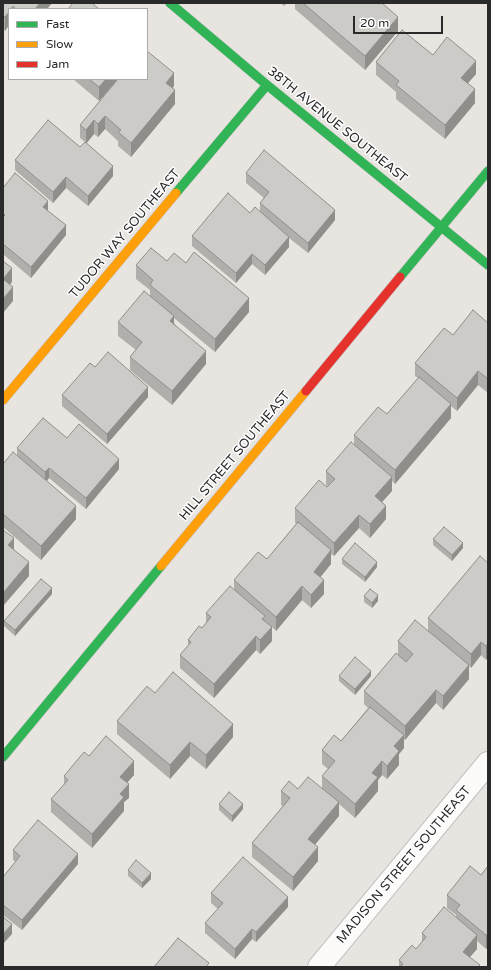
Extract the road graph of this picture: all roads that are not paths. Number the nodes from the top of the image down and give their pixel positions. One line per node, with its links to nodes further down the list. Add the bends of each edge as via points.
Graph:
1 (170, 3): 2 (street, 38TH AVENUE SOUTHEAST)
2 (267, 85): 4 (street, 38TH AVENUE SOUTHEAST); 6 (street, TUDOR WAY SOUTHEAST)
3 (488, 171): 4 (street, HILL STREET SOUTHEAST)
4 (442, 227): 5 (street, 38TH AVENUE SOUTHEAST); 7 (street, HILL STREET SOUTHEAST)
5 (488, 266)
6 (3, 400)
7 (3, 757)
8 (488, 763): 9 (street, MADISON STREET SOUTHEAST)
9 (319, 967)

